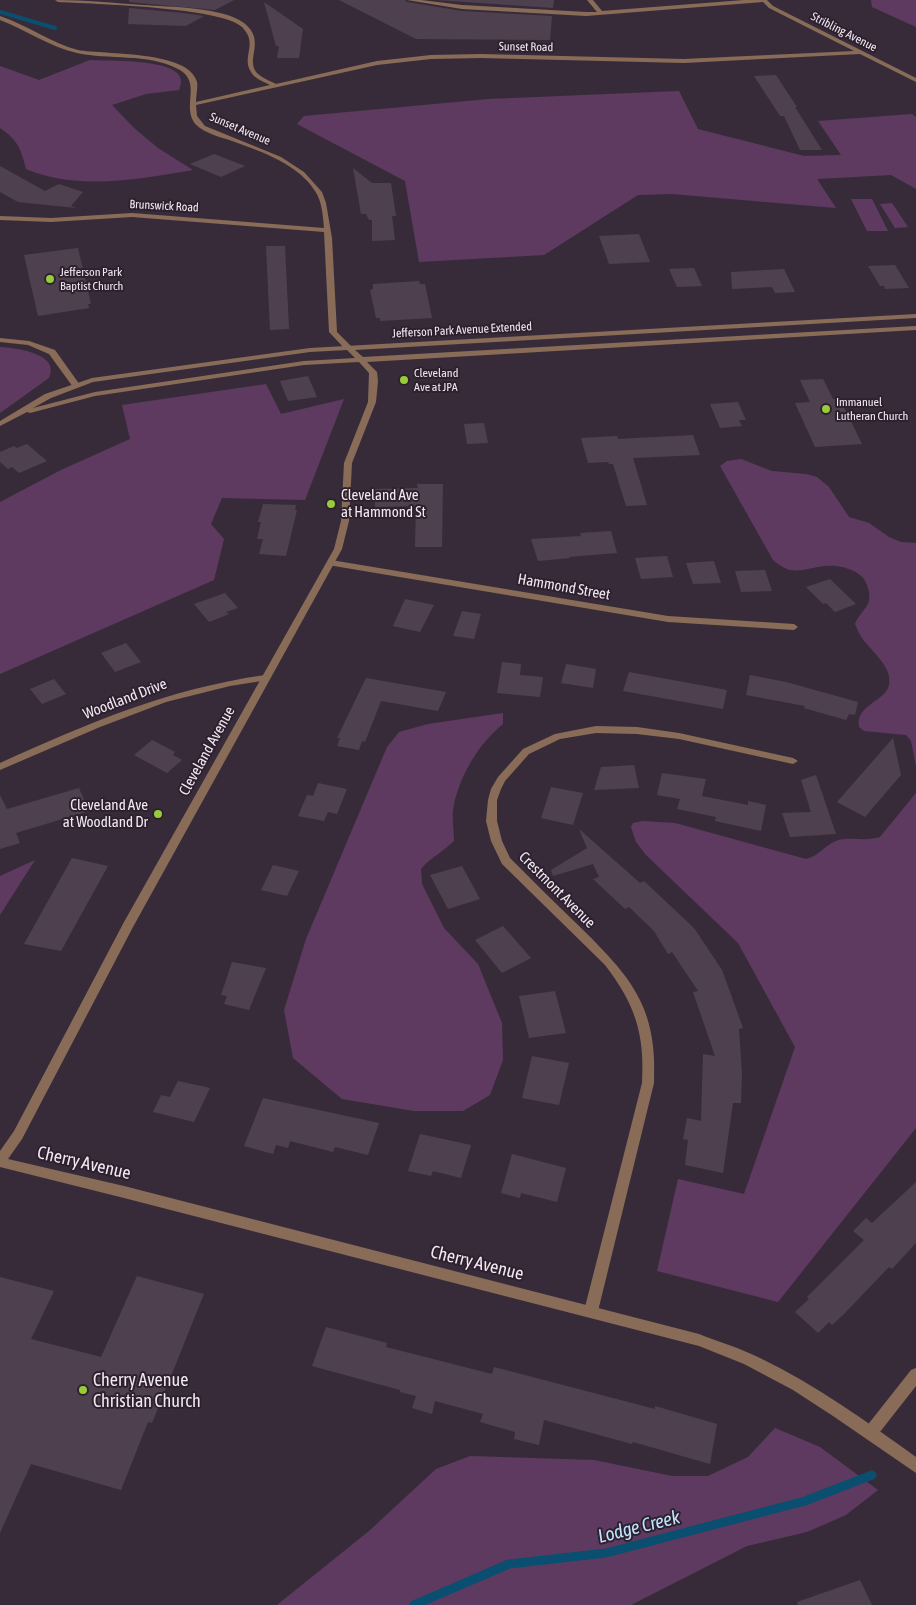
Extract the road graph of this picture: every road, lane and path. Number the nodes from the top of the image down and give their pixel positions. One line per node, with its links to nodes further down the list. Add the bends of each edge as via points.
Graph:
1 (58, 0): 9 (street, via 195,10 228,18 242,24 252,36 250,62 254,73)
2 (410, 0): 5 (street, via 462,7)
3 (590, 0): 5 (street)
4 (764, 0): 5 (street); 7 (street, Stribling Avenue)
5 (601, 13)
6 (0, 18): 10 (street, Sunset Avenue, via 75,50 149,59 179,67 192,78)
7 (862, 52): 8 (street, Stribling Avenue); 9 (street, Sunset Road, via 684,61 431,57 377,63)
8 (916, 80)
9 (275, 86): 10 (street, Sunset Road)
10 (193, 104): 12 (street, Sunset Avenue, via 195,119 206,130 265,152 311,182 324,202)
11 (0, 218): 12 (street, Brunswick Road, via 51,220 132,215)
12 (327, 230): 16 (street, Sunset Avenue, via 334,332)
13 (916, 316): 16 (street, Jefferson Park Avenue Extended)
14 (916, 328): 17 (street, Jefferson Park Avenue Extended)
15 (0, 340): 18 (street, via 29,343 52,352)
16 (348, 347): 17 (street, Cleveland Avenue); 18 (street, Jefferson Park Avenue Extended, via 115,376)
17 (361, 359): 19 (street, Jefferson Park Avenue Extended, via 251,370 95,394); 21 (street, Cleveland Avenue, via 373,372 372,402 348,463 345,521)
18 (76, 384): 19 (street, Jefferson Park Avenue Extended)
19 (18, 414): 20 (street, Jefferson Park Avenue Extended)
20 (0, 424)
21 (331, 563): 22 (street, Hammond Street, via 681,621); 23 (street, Cleveland Avenue)
22 (794, 627)
23 (265, 678): 25 (street, Woodland Drive, via 179,694); 26 (street, Cleveland Avenue, via 128,925 18,1134)
24 (793, 761): 27 (street, Crestmont Avenue, via 647,730 589,730 536,745 507,770 497,786 491,804 491,824 496,843 506,861 619,974 638,1005 647,1032 648,1083)
25 (0, 767)
26 (0, 1161): 27 (street, Cherry Avenue)
27 (591, 1312): 29 (street, Cherry Avenue, via 699,1340 755,1362 810,1392)
28 (916, 1375): 29 (street)
29 (871, 1432): 30 (street, Cherry Avenue)
30 (916, 1466)

